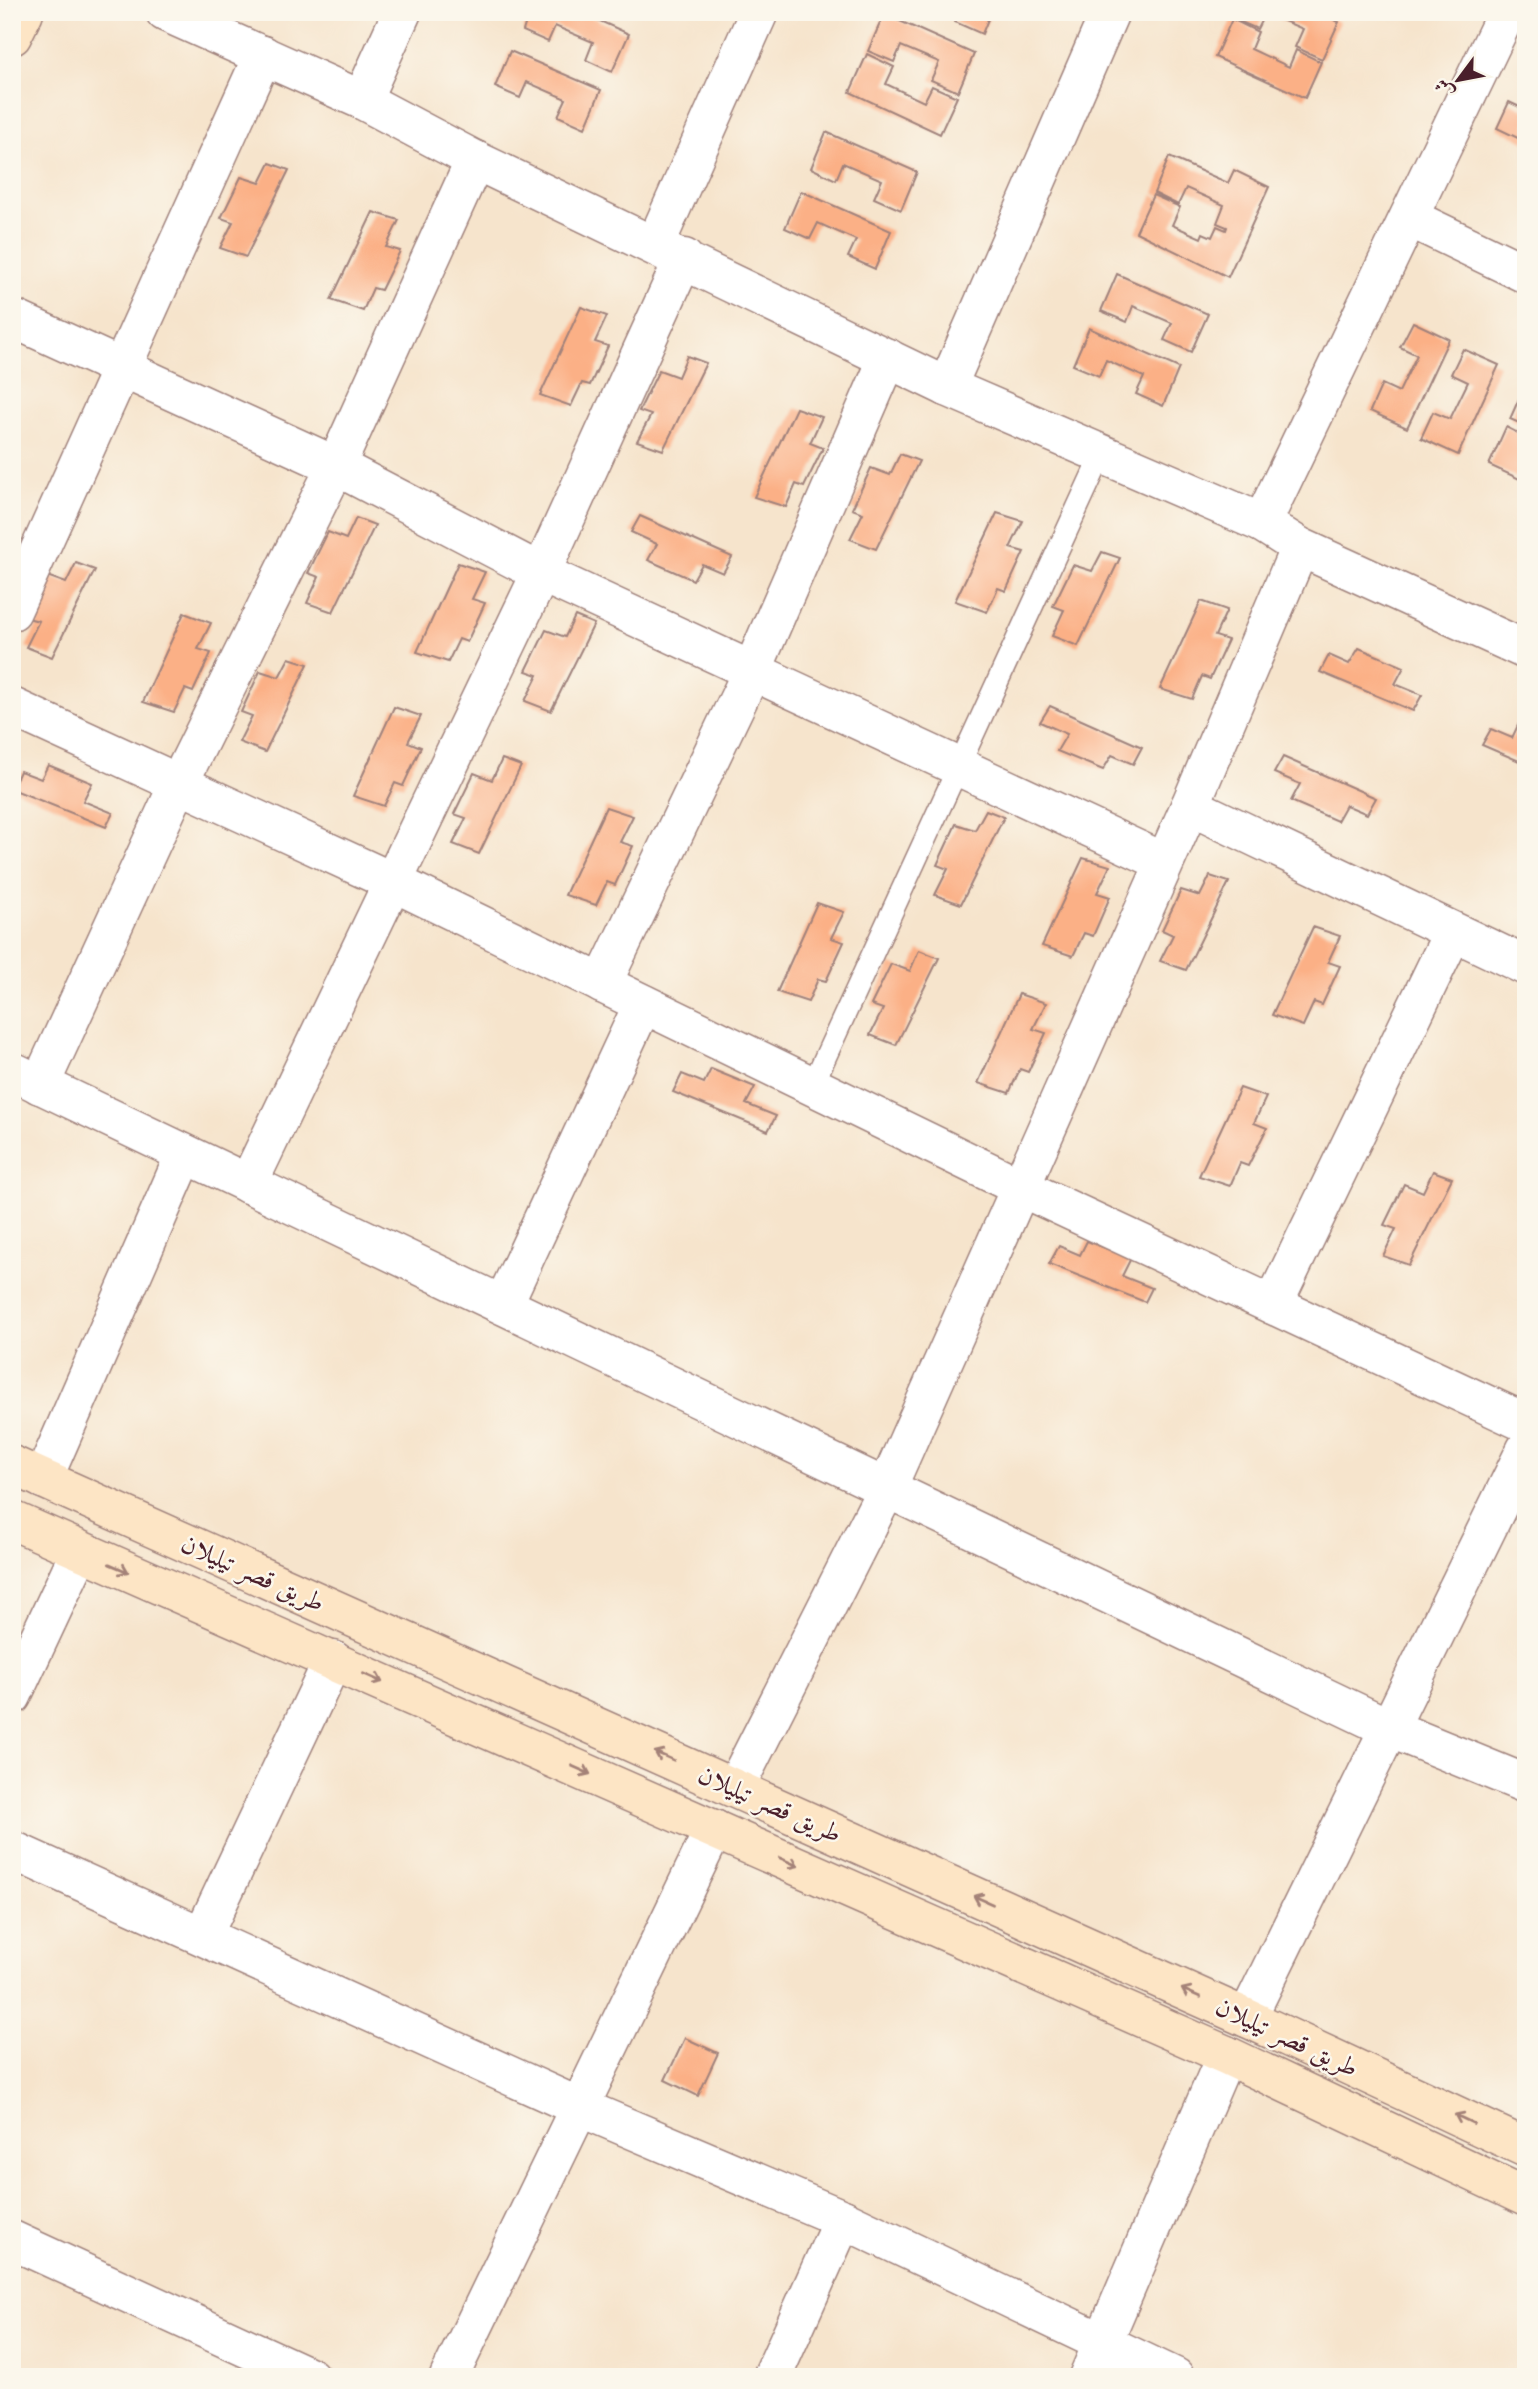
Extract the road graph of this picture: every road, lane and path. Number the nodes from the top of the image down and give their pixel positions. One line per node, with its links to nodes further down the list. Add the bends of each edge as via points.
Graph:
1 (24, 12): 7 (main road)
2 (164, 12): 8 (street)
3 (402, 12): 9 (street)
4 (759, 12): 12 (street)
5 (1110, 12): 17 (street)
6 (1507, 12): 11 (street)
7 (12, 36)
8 (263, 55): 9 (street); 16 (street)
9 (362, 100): 10 (street)
10 (475, 160): 12 (street); 19 (street)
11 (1410, 218): 13 (street); 20 (street)
12 (669, 252): 15 (street); 22 (street)
13 (1526, 274)
14 (12, 318): 16 (street)
15 (888, 358): 17 (street); 25 (street)
16 (124, 369): 19 (street); 23 (street)
17 (947, 387): 18 (street)
18 (1102, 454): 20 (street); 27 (lane)
19 (336, 466): 22 (street); 28 (street)
20 (1262, 523): 21 (street)
21 (1300, 547): 24 (street); 29 (street)
22 (541, 573): 25 (street); 31 (street)
23 (12, 611)
24 (1526, 650)
25 (752, 671): 27 (street); 34 (street)
26 (12, 706): 28 (street)
27 (960, 767): 30 (street); 37 (lane)
28 (179, 783): 31 (street); 36 (street)
29 (1190, 806): 30 (street); 32 (street)
30 (1164, 862): 40 (street)
31 (393, 882): 34 (street); 39 (street)
32 (1453, 932): 33 (street); 41 (street)
33 (1526, 966)
34 (602, 984): 35 (street)
35 (643, 1004): 37 (street); 42 (street)
36 (26, 1078): 38 (street)
37 (812, 1086): 40 (street)
38 (185, 1154): 39 (street); 45 (street)
39 (248, 1184): 42 (street)
40 (1020, 1187): 41 (street); 46 (street)
41 (1273, 1305): 43 (street)
42 (503, 1306): 46 (street)
43 (1526, 1423)
44 (1526, 1449): 51 (street)
45 (28, 1472): 53 (main road, طريق قصر تيليلان, one-way to 45)
46 (887, 1488): 51 (street); 53 (street)
47 (12, 1520): 48 (main road, طريق قصر تيليلان)
48 (80, 1551): 49 (main road, طريق قصر تيليلان, one-way to 49); 50 (street)
49 (333, 1660): 54 (main road, طريق قصر تيليلان, one-way to 54); 56 (street)
50 (12, 1696)
51 (1389, 1728): 52 (street); 57 (street)
52 (1526, 1784)
53 (735, 1788): 57 (main road, طريق قصر تيليلان, one-way to 53)
54 (714, 1829): 58 (main road, طريق قصر تيليلان, one-way to 58); 59 (street)
55 (12, 1850): 56 (street)
56 (203, 1935): 59 (street)
57 (1247, 2018): 60 (main road, طريق قصر تيليلان, one-way to 57)
58 (1226, 2055): 61 (main road, طريق قصر تيليلان); 64 (street)
59 (579, 2107): 62 (street); 66 (street)
60 (1526, 2148)
61 (1526, 2197)
62 (843, 2219): 64 (street); 67 (street)
63 (12, 2240): 65 (street)
64 (1104, 2340): 68 (street); 69 (street)
65 (310, 2377)
66 (449, 2377)
67 (772, 2377)
68 (1088, 2377)
69 (1175, 2377)

